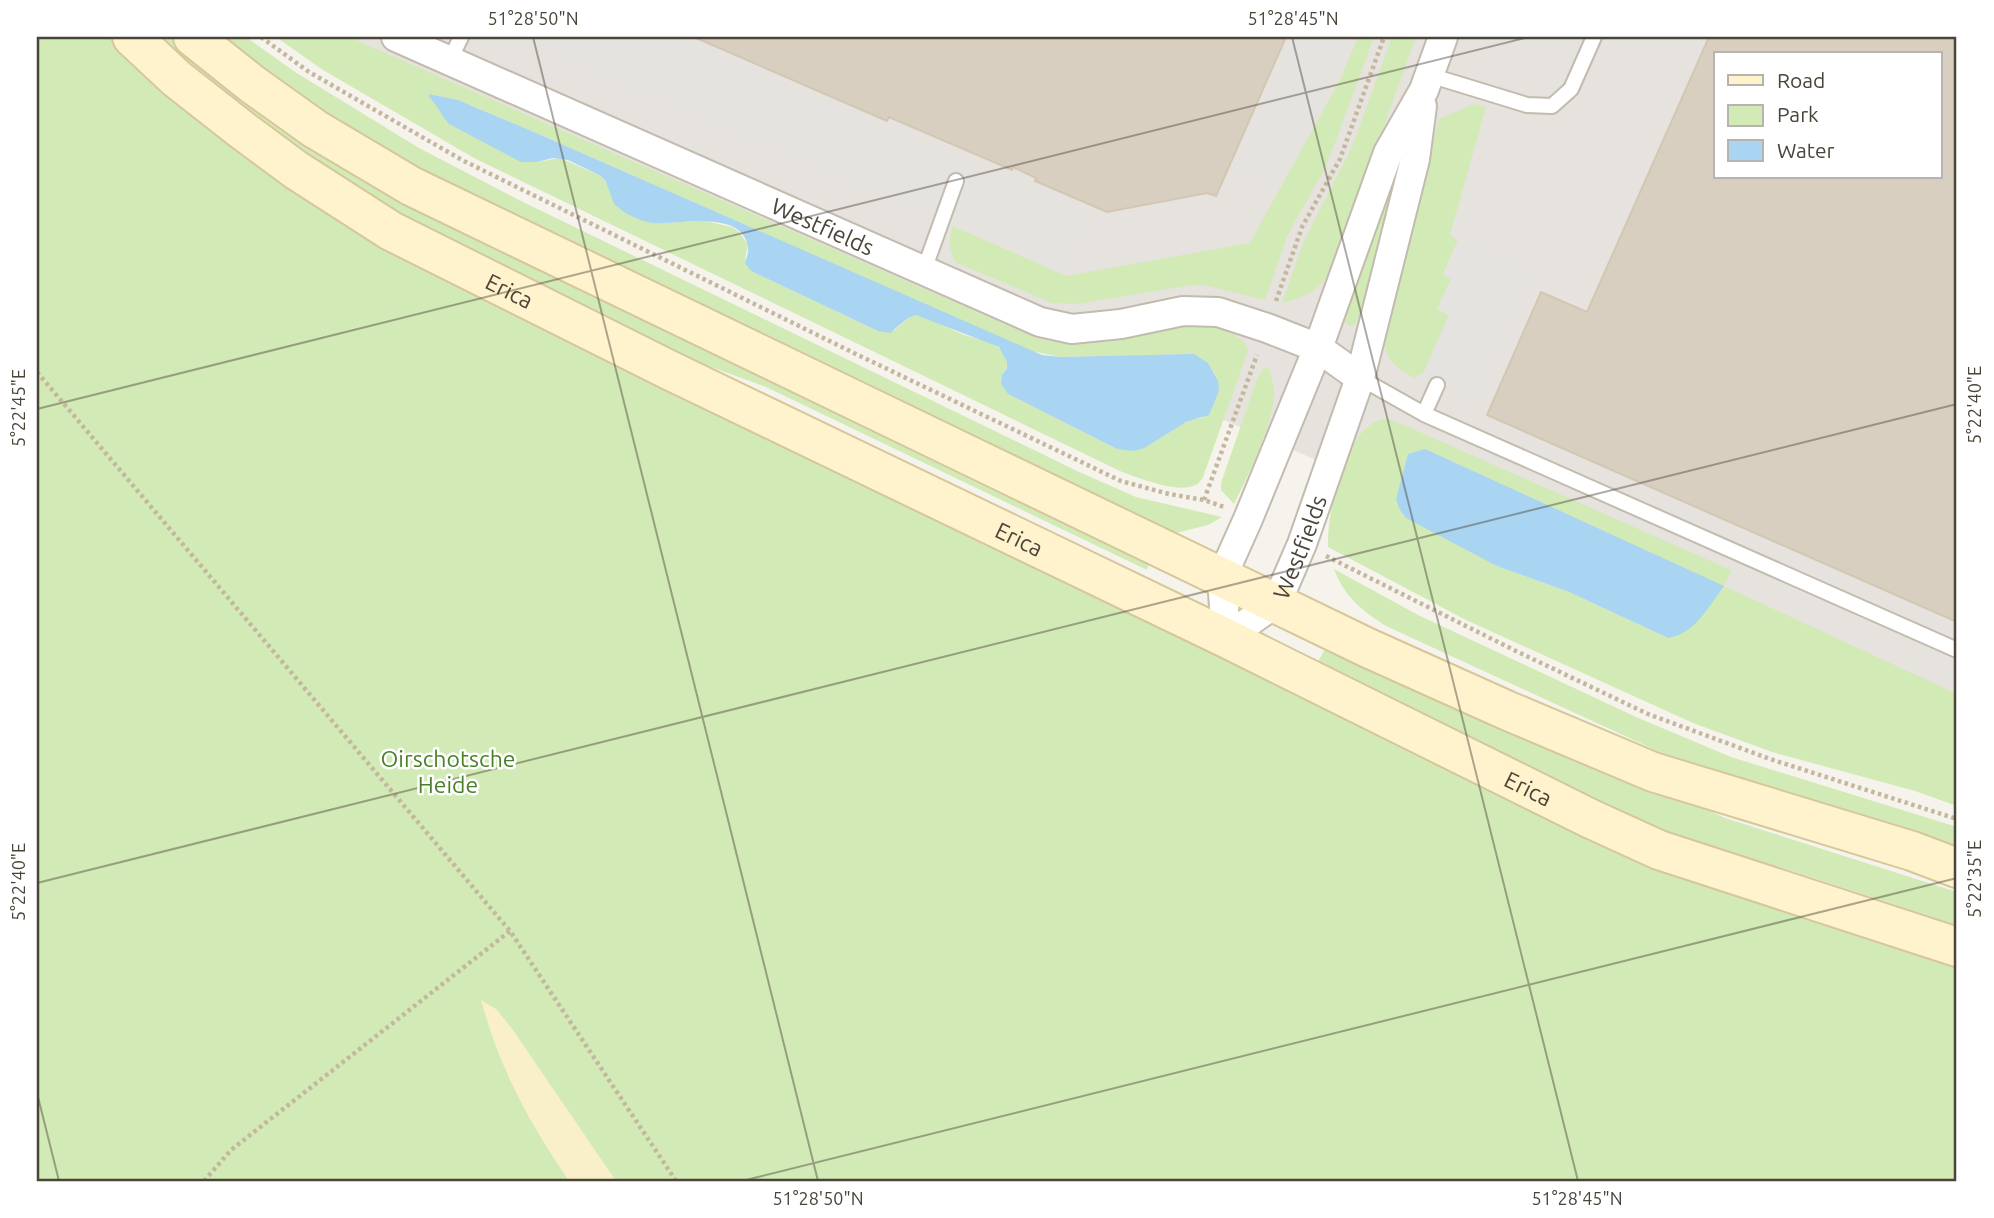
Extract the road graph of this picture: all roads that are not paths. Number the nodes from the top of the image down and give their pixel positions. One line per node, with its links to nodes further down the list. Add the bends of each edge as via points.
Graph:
1 (132, 37): 16 (street, Erica, via 242,130 391,231)
2 (193, 37): 14 (street, via 315,129 411,186)
3 (396, 37): 6 (street, Westfields)
4 (1443, 37): 7 (street, Westfields)
5 (1594, 37): 7 (lane, via 1571,89 1552,106 1527,105)
6 (455, 49): 9 (street, Westfields)
7 (1427, 82): 10 (street, Westfields, via 1388,153); 11 (street, Westfields, via 1415,159)
8 (956, 181): 9 (lane)
9 (924, 270): 10 (street, Westfields, via 1040,322 1072,329 1183,311 1217,312)
10 (1318, 348): 11 (street, Westfields); 14 (street, Westfields)
11 (1360, 377): 13 (lane); 15 (street, Westfields)
12 (1437, 385): 13 (lane)
13 (1424, 414): 17 (lane)
14 (1222, 578): 15 (street); 16 (street, Westfields)
15 (1277, 602): 16 (street, Westfields); 18 (street, via 1368,648 1653,772)
16 (1226, 638): 19 (street, Erica, via 1659,850)
17 (1957, 650)
18 (1957, 869)
19 (1957, 947)

